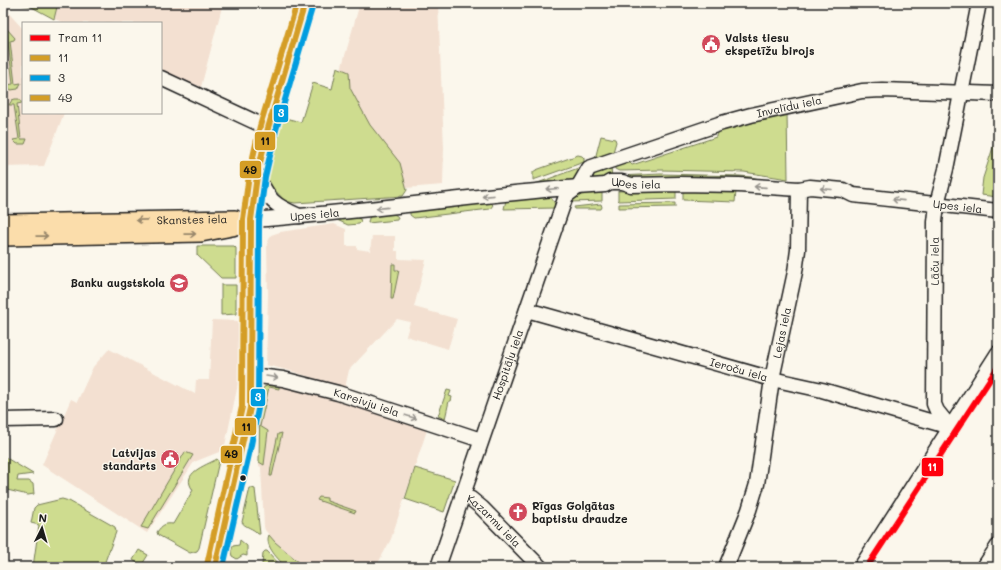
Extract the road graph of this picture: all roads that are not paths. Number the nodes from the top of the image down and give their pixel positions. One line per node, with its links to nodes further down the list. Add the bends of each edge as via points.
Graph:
1 (306, 3): 6 (main road)
2 (979, 3): 4 (street, Lāču iela)
3 (162, 78): 6 (street)
4 (961, 93): 5 (street, Invalīdu iela); 7 (street, Invalīdu iela, via 882,90 841,95 722,123); 11 (street, Lāču iela)
5 (998, 94)
6 (268, 128): 8 (main road)
7 (589, 168): 9 (street, Hospitāļu iela)
8 (257, 176): 13 (street, via 268,198 281,208); 14 (main road)
9 (578, 187): 10 (street, Upes iela, one-way to 9, via 739,185 631,185 622,182); 13 (street, Upes iela, one-way to 13); 17 (street, Hospitāļu iela, via 566,196)
10 (799, 189): 11 (street, Upes iela, one-way to 10, via 853,195 843,190 810,187); 20 (street, Lejas iela, via 795,272)
11 (937, 204): 12 (street, Upes iela); 23 (street, Lāču iela, via 934,264 934,404)
12 (998, 211)
13 (299, 216): 14 (street, Upes iela)
14 (251, 220): 15 (main road, Skanstes iela, one-way to 15); 16 (main road, Skanstes iela, one-way to 14, via 201,234); 19 (main road)
15 (3, 223)
16 (3, 236)
17 (527, 310): 20 (street, Ieroču iela); 24 (street, Hospitāļu iela)
18 (998, 353): 23 (street)
19 (250, 375): 24 (street, Kareivju iela, one-way to 24, via 283,379 338,393); 27 (main road, via 250,408 246,434)
20 (772, 379): 23 (street, Ieroču iela, via 822,390); 30 (street, Lejas iela, via 754,496)
21 (56, 419): 22 (street)
22 (3, 420)
23 (950, 428): 31 (street)
24 (481, 440): 25 (street, Hospitāļu iela)
25 (462, 496): 28 (street, Hospitāļu iela); 29 (street, Kazarmu iela, via 471,499 482,508)
26 (998, 546): 32 (street)
27 (215, 567)
28 (438, 567)
29 (540, 567)
30 (726, 567)
31 (861, 567)
32 (984, 567)

